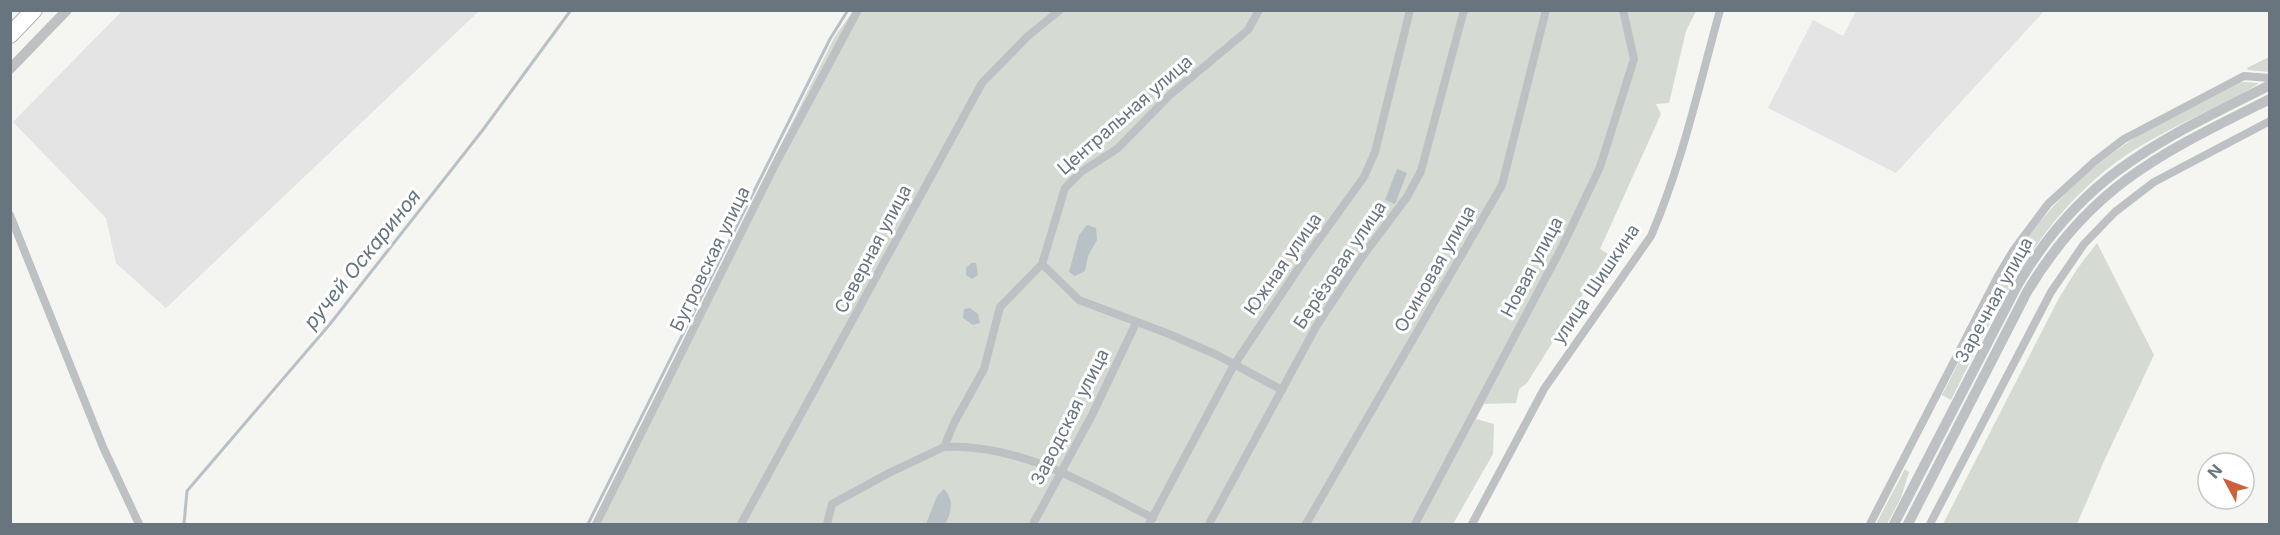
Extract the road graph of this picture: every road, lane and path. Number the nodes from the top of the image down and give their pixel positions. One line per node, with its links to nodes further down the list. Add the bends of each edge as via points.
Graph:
1 (34, 10): 11 (highway)
2 (67, 10): 12 (street)
3 (858, 10): 26 (street, Бугровская улица, via 777,161)
4 (1060, 10): 27 (street, Северная улица, via 982,83)
5 (1259, 10): 18 (street, Центральная улица, via 1248,30 1170,95 1117,149 1081,172 1065,188)
6 (1410, 10): 20 (street, Южная улица, via 1376,152 1364,177)
7 (1464, 10): 21 (street, Берёзовая улица, via 1421,171 1317,326)
8 (1546, 10): 31 (street, Осиновая улица, via 1502,185)
9 (1623, 10): 32 (street, Новая улица, via 1634,59 1600,167 1563,245)
10 (1720, 10): 33 (street, улица Шишкина, via 1677,164 1651,236 1544,389)
11 (10, 35)
12 (10, 69)
13 (2270, 78): 34 (street, via 2244,76 2124,139 2048,204 1998,276)
14 (2270, 85): 35 (street, Заречная улица, via 2134,157 2093,189 2058,225 2017,286)
15 (2270, 99): 36 (street, Заречная улица, via 2141,168 2102,198 2067,233 2027,292)
16 (2270, 121): 37 (street, via 2154,182 2115,212 2084,244 2051,292)
17 (10, 215): 25 (street, via 103,447)
18 (1041, 264): 19 (street, via 1078,300); 22 (street, Центральная улица, via 1000,307 984,369)
19 (1136, 323): 20 (street); 23 (street, Заводская улица)
20 (1234, 365): 21 (street); 24 (street, Южная улица)
21 (1282, 390): 30 (street, Берёзовая улица)
22 (944, 447): 23 (street, via 965,446 1003,453); 28 (street, via 832,504)
23 (1062, 472): 24 (street); 29 (street, Заводская улица)
24 (1151, 521)
25 (139, 525)
26 (597, 525)
27 (741, 525)
28 (827, 525)
29 (1033, 525)
30 (1209, 525)
31 (1306, 525)
32 (1414, 525)
33 (1472, 525)
34 (1870, 525)
35 (1894, 525)
36 (1908, 525)
37 (1930, 525)

